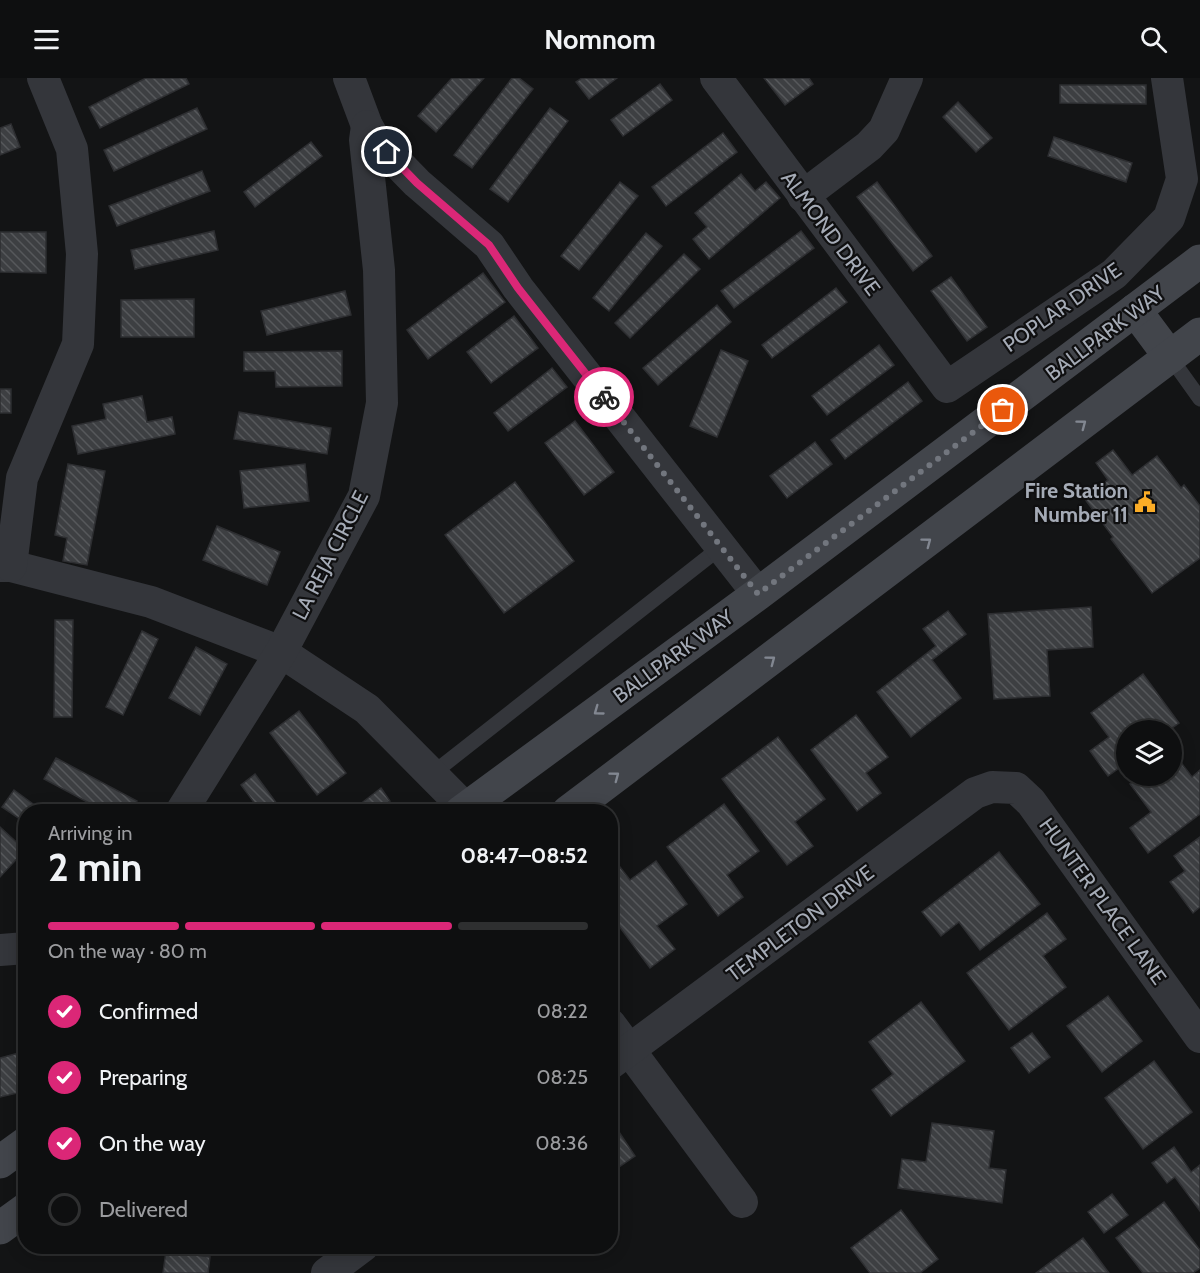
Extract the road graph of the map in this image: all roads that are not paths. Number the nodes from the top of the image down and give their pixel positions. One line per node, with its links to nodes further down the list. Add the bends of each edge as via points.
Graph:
1 (43, 78): 15 (street, via 72,149 82,254 78,344 22,478)
2 (349, 78): 6 (street)
3 (716, 78): 7 (street, ALMOND DRIVE)
4 (907, 78): 7 (street, via 884,130 870,146)
5 (1167, 78): 12 (street, POPLAR DRIVE, via 1182,179 1169,219 1114,274)
6 (367, 126): 14 (street, via 375,140 417,183 489,245 518,288); 17 (street, LA REJA CIRCLE, via 365,140 379,270 382,403 364,496)
7 (803, 196): 12 (street, ALMOND DRIVE)
8 (1200, 261): 9 (main road, BALLPARK WAY)
9 (1135, 310): 11 (main road); 16 (main road, BALLPARK WAY)
10 (1200, 334): 11 (main road)
11 (1170, 357): 13 (lane); 23 (main road, one-way to 11)
12 (947, 387)
13 (1200, 399)
14 (721, 547): 16 (street); 18 (lane)
15 (6, 566): 17 (street, via 151,602)
16 (758, 594): 22 (main road, BALLPARK WAY, one-way to 22)
17 (281, 652): 18 (street, via 368,709); 20 (street, LA REJA CIRCLE)
18 (432, 774): 21 (street)
19 (992, 787): 26 (street, HUNTER PLACE LANE, via 1016,788 1031,802); 27 (street, TEMPLETON DRIVE, via 975,793)
20 (186, 804)
21 (460, 804)
22 (473, 804)
23 (579, 804)
24 (18, 949): 25 (street)
25 (0, 950)
26 (1200, 1037)
27 (619, 1057): 30 (street)
28 (18, 1149): 29 (main road)
29 (0, 1162)
30 (742, 1202)
31 (18, 1215): 32 (main road)
32 (0, 1228)
33 (352, 1254): 34 (street)
34 (327, 1273)

